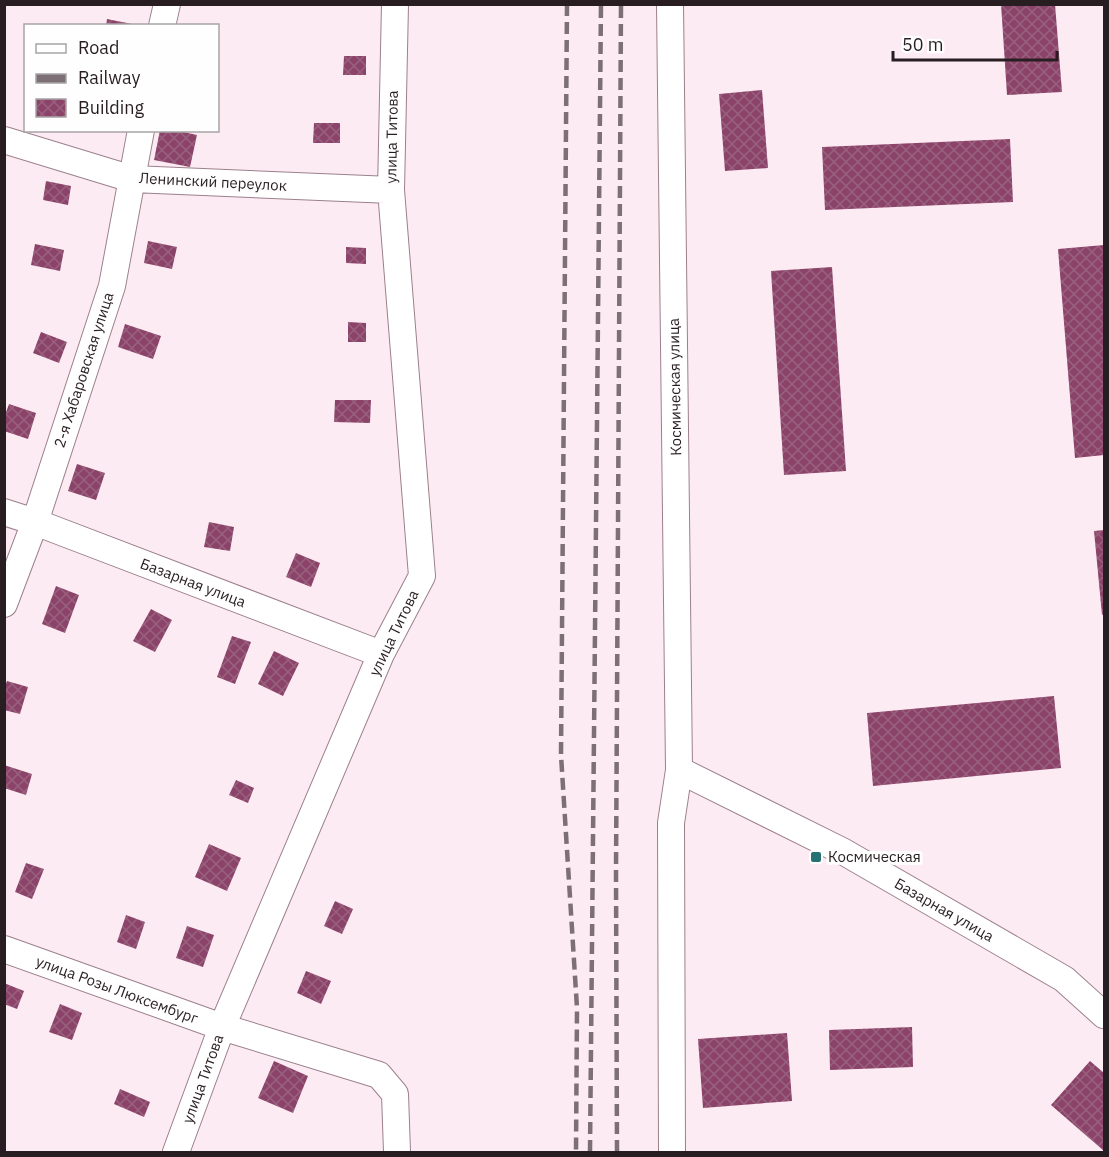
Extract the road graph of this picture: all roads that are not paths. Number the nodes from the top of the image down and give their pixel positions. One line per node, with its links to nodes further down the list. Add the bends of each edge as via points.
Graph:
1 (166, 4): 4 (street)
2 (395, 4): 8 (street, улица Титова)
3 (670, 4): 13 (street, Космическая улица)
4 (162, 24)
5 (141, 132): 7 (street, 2-я Хабаровская улица)
6 (4, 140): 7 (street, Ленинский переулок)
7 (132, 179): 8 (street, Ленинский переулок); 10 (street, 2-я Хабаровская улица, via 112,286)
8 (391, 190): 12 (street, улица Титова, via 422,576)
9 (4, 512): 10 (street, Базарная улица)
10 (35, 522): 11 (street, 2-я Хабаровская улица); 12 (street, Базарная улица)
11 (4, 604)
12 (381, 654): 16 (street, улица Титова)
13 (679, 771): 15 (street, Базарная улица, via 844,852 1064,979); 19 (street, Космическая улица, via 671,823)
14 (4, 949): 16 (street, улица Розы Люксембург)
15 (1104, 1015)
16 (222, 1027): 17 (street, улица Титова); 18 (street, улица Розы Люксембург, via 379,1076 395,1094)
17 (176, 1152)
18 (397, 1152)
19 (672, 1152)

